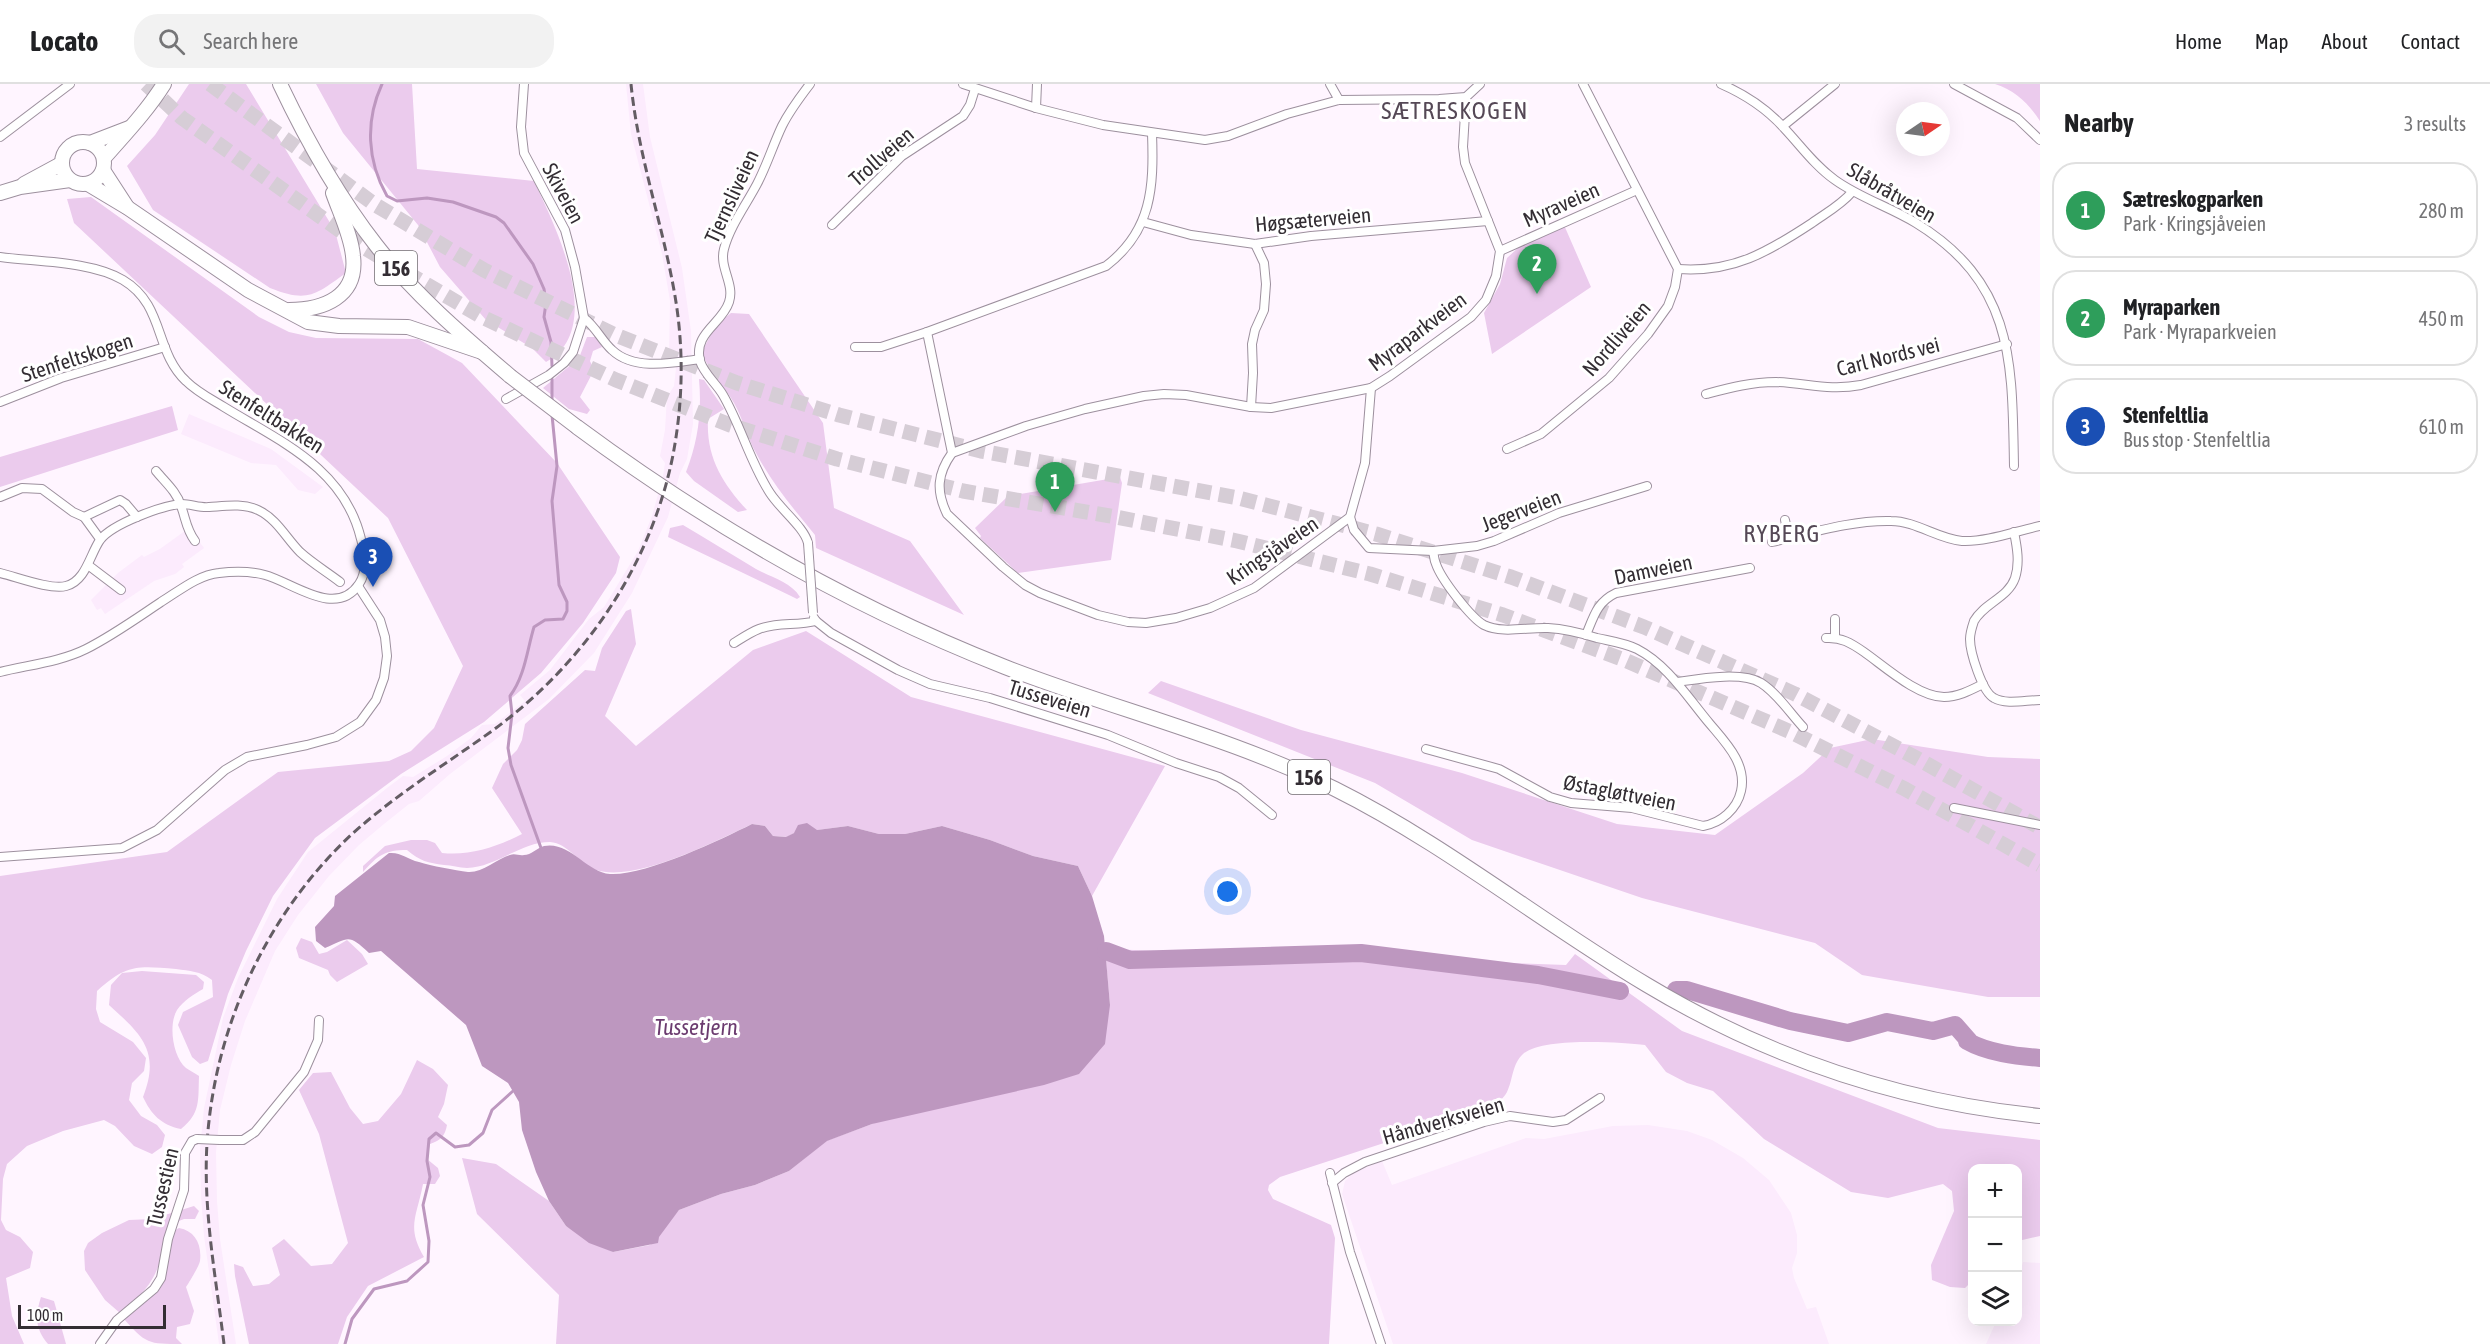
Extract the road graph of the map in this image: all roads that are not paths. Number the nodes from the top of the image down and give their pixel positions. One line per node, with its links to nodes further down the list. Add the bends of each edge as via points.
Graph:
1 (70, 84): 21 (street)
2 (164, 84): 19 (main road)
3 (280, 84): 26 (main road, 156)
4 (524, 84): 42 (street, Skiveien, via 524,153 565,230)
5 (810, 84): 48 (street, Tjernsliveien, via 786,118 758,183 729,235 722,263 729,302 705,332)
6 (963, 84): 14 (street)
7 (1037, 84): 17 (street)
8 (1330, 84): 16 (street)
9 (1480, 84): 15 (street)
10 (1583, 84): 30 (street)
11 (1721, 84): 18 (street, Slåbråtveien, via 1750,100)
12 (1835, 84): 18 (street)
13 (1954, 84): 22 (street, via 2017,118)
14 (975, 89): 17 (street); 36 (street, Trollveien, via 963,116 902,156)
15 (1466, 97): 16 (street); 34 (street, via 1465,163)
16 (1339, 100): 20 (street, via 1217,139)
17 (1036, 108): 20 (street)
18 (1783, 126): 31 (street, Slåbråtveien, via 1818,165)
19 (129, 128): 23 (main road); 25 (main road)
20 (1152, 133): 35 (street, via 1153,166)
21 (0, 136)
22 (2040, 140)
23 (90, 143): 24 (main road, via 78,142 68,148); 25 (main road, via 99,149)
24 (62, 164): 27 (main road); 29 (main road)
25 (103, 164): 28 (main road, via 98,179); 33 (main road, 156)
26 (325, 172): 41 (main road, 156, via 352,249 353,269 344,291 327,304 307,310); 47 (main road, 156, via 392,264)
27 (70, 180): 28 (main road); 29 (main road)
28 (88, 184): 33 (main road, 156)
29 (20, 187): 32 (main road)
30 (1637, 190): 38 (street, Myraveien); 40 (street)
31 (1852, 192): 40 (street, via 1843,203 1775,247 1746,260 1718,269); 44 (street, Slåbråtveien, via 1914,222 1958,255 1989,297)
32 (0, 193)
33 (128, 208): 41 (main road, 156, via 225,276)
34 (1488, 221): 37 (street, Høgsæterveien); 38 (street)
35 (1143, 222): 37 (street, Høgsæterveien, via 1191,235); 43 (street, via 1122,254 1106,266)
36 (832, 225)
37 (1255, 244): 53 (street, via 1264,263 1266,284 1264,310 1252,344)
38 (1500, 251): 49 (street, Myraparkveien, via 1496,276 1472,317)
39 (0, 257): 45 (street, Stenfeltbakken, via 96,270 124,281 140,292 148,304)
40 (1678, 269): 54 (street, Nordliveien, via 1668,306 1609,378 1541,434)
41 (283, 310): 47 (main road, 156, via 322,325 408,327)
42 (584, 318): 48 (street, via 614,352 628,360 657,363); 51 (street, Skiveien, via 573,352 564,363)
43 (927, 332): 46 (street, via 881,347); 55 (street)
44 (2007, 344): 50 (street, Carl Nords vei, via 1839,389 1760,382); 56 (street, Slåbråtveien)
45 (165, 347): 52 (street, Stenfeltskogen, via 61,378); 76 (street, Stenfeltbakken, via 186,382 311,461 331,479 360,533 365,561)
46 (855, 347)
47 (482, 352): 96 (main road, 156, bridge, via 640,472 727,527 881,614 1009,668 1287,767 1381,813 1643,983 1731,1031 1818,1067 1887,1088 1941,1101)
48 (700, 359): 78 (street, bridge, via 722,393 770,492 783,512 802,529 808,543)
49 (1371, 388): 53 (street, Myraparkveien, via 1299,404); 63 (street, Kringsjåveien, via 1365,463)
50 (1706, 394)
51 (506, 399)
52 (0, 402)
53 (1251, 407): 55 (street, Myraparkveien, via 1186,395 1144,396 1026,426)
54 (1507, 449)
55 (952, 453): 63 (street, Kringsjåveien, via 940,476 939,499 947,514 1025,585 1098,615 1128,622 1176,618 1236,597 1277,573)
56 (2014, 466)
57 (156, 471): 60 (street)
58 (1647, 486): 71 (street, Jegerveien, via 1559,513 1494,542)
59 (0, 497): 61 (street, via 21,488 42,489)
60 (181, 504): 62 (street); 69 (street, via 188,532); 75 (street, via 257,510 274,520 300,552)
61 (84, 517): 62 (street, via 120,500); 68 (street)
62 (137, 517): 68 (street)
63 (1350, 517): 71 (street, Jegerveien, via 1354,530 1369,548)
64 (1785, 520): 67 (street)
65 (2040, 526): 66 (street)
66 (2014, 532): 67 (street, via 1962,541 1893,520); 86 (street, via 2018,564 2012,585 1979,614 1971,630 1971,650)
67 (1789, 538): 70 (street)
68 (100, 539): 72 (street)
69 (195, 541)
70 (1772, 542)
71 (1433, 551): 80 (street, Østagløttveien, via 1442,576 1484,625 1500,629 1564,629)
72 (88, 565): 74 (street, via 73,584 55,588); 77 (street)
73 (1750, 568): 80 (street, Damveien, via 1616,593 1596,609)
74 (0, 573)
75 (340, 582)
76 (358, 586): 84 (street, via 345,595 325,598 266,575 216,573 185,586 84,650); 93 (street, via 380,620 387,656 376,699 360,722 336,737 247,757 225,770 157,830 122,848)
77 (121, 590)
78 (814, 617): 83 (street, via 799,626 758,629); 91 (street, Tusseveien, via 831,633 930,684 990,698 1107,735 1220,777)
79 (1835, 619): 81 (street)
80 (1586, 635): 85 (street, Østagløttveien, via 1636,648)
81 (1835, 637): 82 (street); 86 (street, via 1932,695 1963,693)
82 (1826, 638)
83 (734, 643)
84 (0, 672)
85 (1677, 682): 88 (street, via 1752,678 1770,690); 89 (street, Østagløttveien, via 1727,744 1742,771 1736,804 1711,824 1691,824 1632,808 1571,803 1550,797 1499,769)
86 (1983, 684): 87 (street, via 1995,699)
87 (2040, 700)
88 (1803, 727)
89 (1426, 749)
90 (1954, 808): 92 (street)
91 (1272, 815)
92 (2040, 825)
93 (0, 857)
94 (319, 1020): 99 (street, Tussestien, bridge, via 318,1040 304,1072 255,1132 243,1140 192,1141 185,1153 183,1190 161,1278 154,1289 117,1320)
95 (1600, 1098): 98 (street, Håndverksveien, via 1566,1120 1510,1116 1484,1122 1365,1162)
96 (2040, 1116)
97 (1330, 1173): 98 (street)
98 (1332, 1183): 100 (street)
99 (100, 1344)
100 (1381, 1344)

